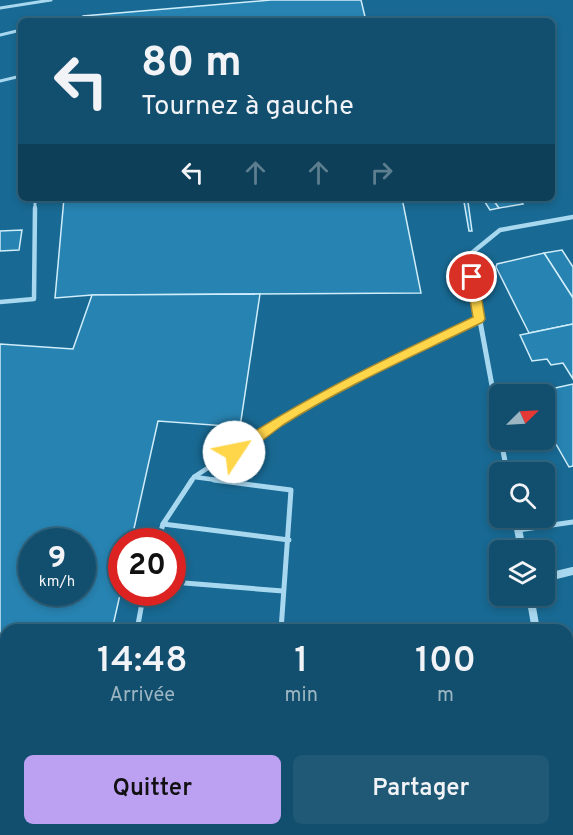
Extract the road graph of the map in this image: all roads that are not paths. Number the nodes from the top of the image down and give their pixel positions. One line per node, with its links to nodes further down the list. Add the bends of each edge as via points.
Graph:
1 (51, 0): 2 (lane)
2 (0, 8)
3 (18, 31): 4 (lane)
4 (0, 35)
5 (18, 77): 6 (lane)
6 (0, 81)
7 (35, 201): 10 (lane, via 34,299)
8 (573, 217): 9 (lane, via 500,230)
9 (468, 256): 11 (street)
10 (0, 302)
11 (479, 319): 12 (street); 13 (lane, via 290,415)
12 (491, 384)
13 (194, 477): 15 (lane); 18 (lane, via 291,490)
14 (573, 522): 17 (lane)
15 (163, 524): 16 (lane); 18 (lane)
16 (162, 528)
17 (518, 530): 19 (street)
18 (289, 540): 23 (lane)
19 (520, 540)
20 (573, 571): 21 (street)
21 (555, 575)
22 (186, 583): 23 (lane)
23 (283, 591): 27 (lane)
24 (141, 606): 26 (lane)
25 (532, 606): 28 (street)
26 (138, 624)
27 (281, 624)
28 (535, 624)

